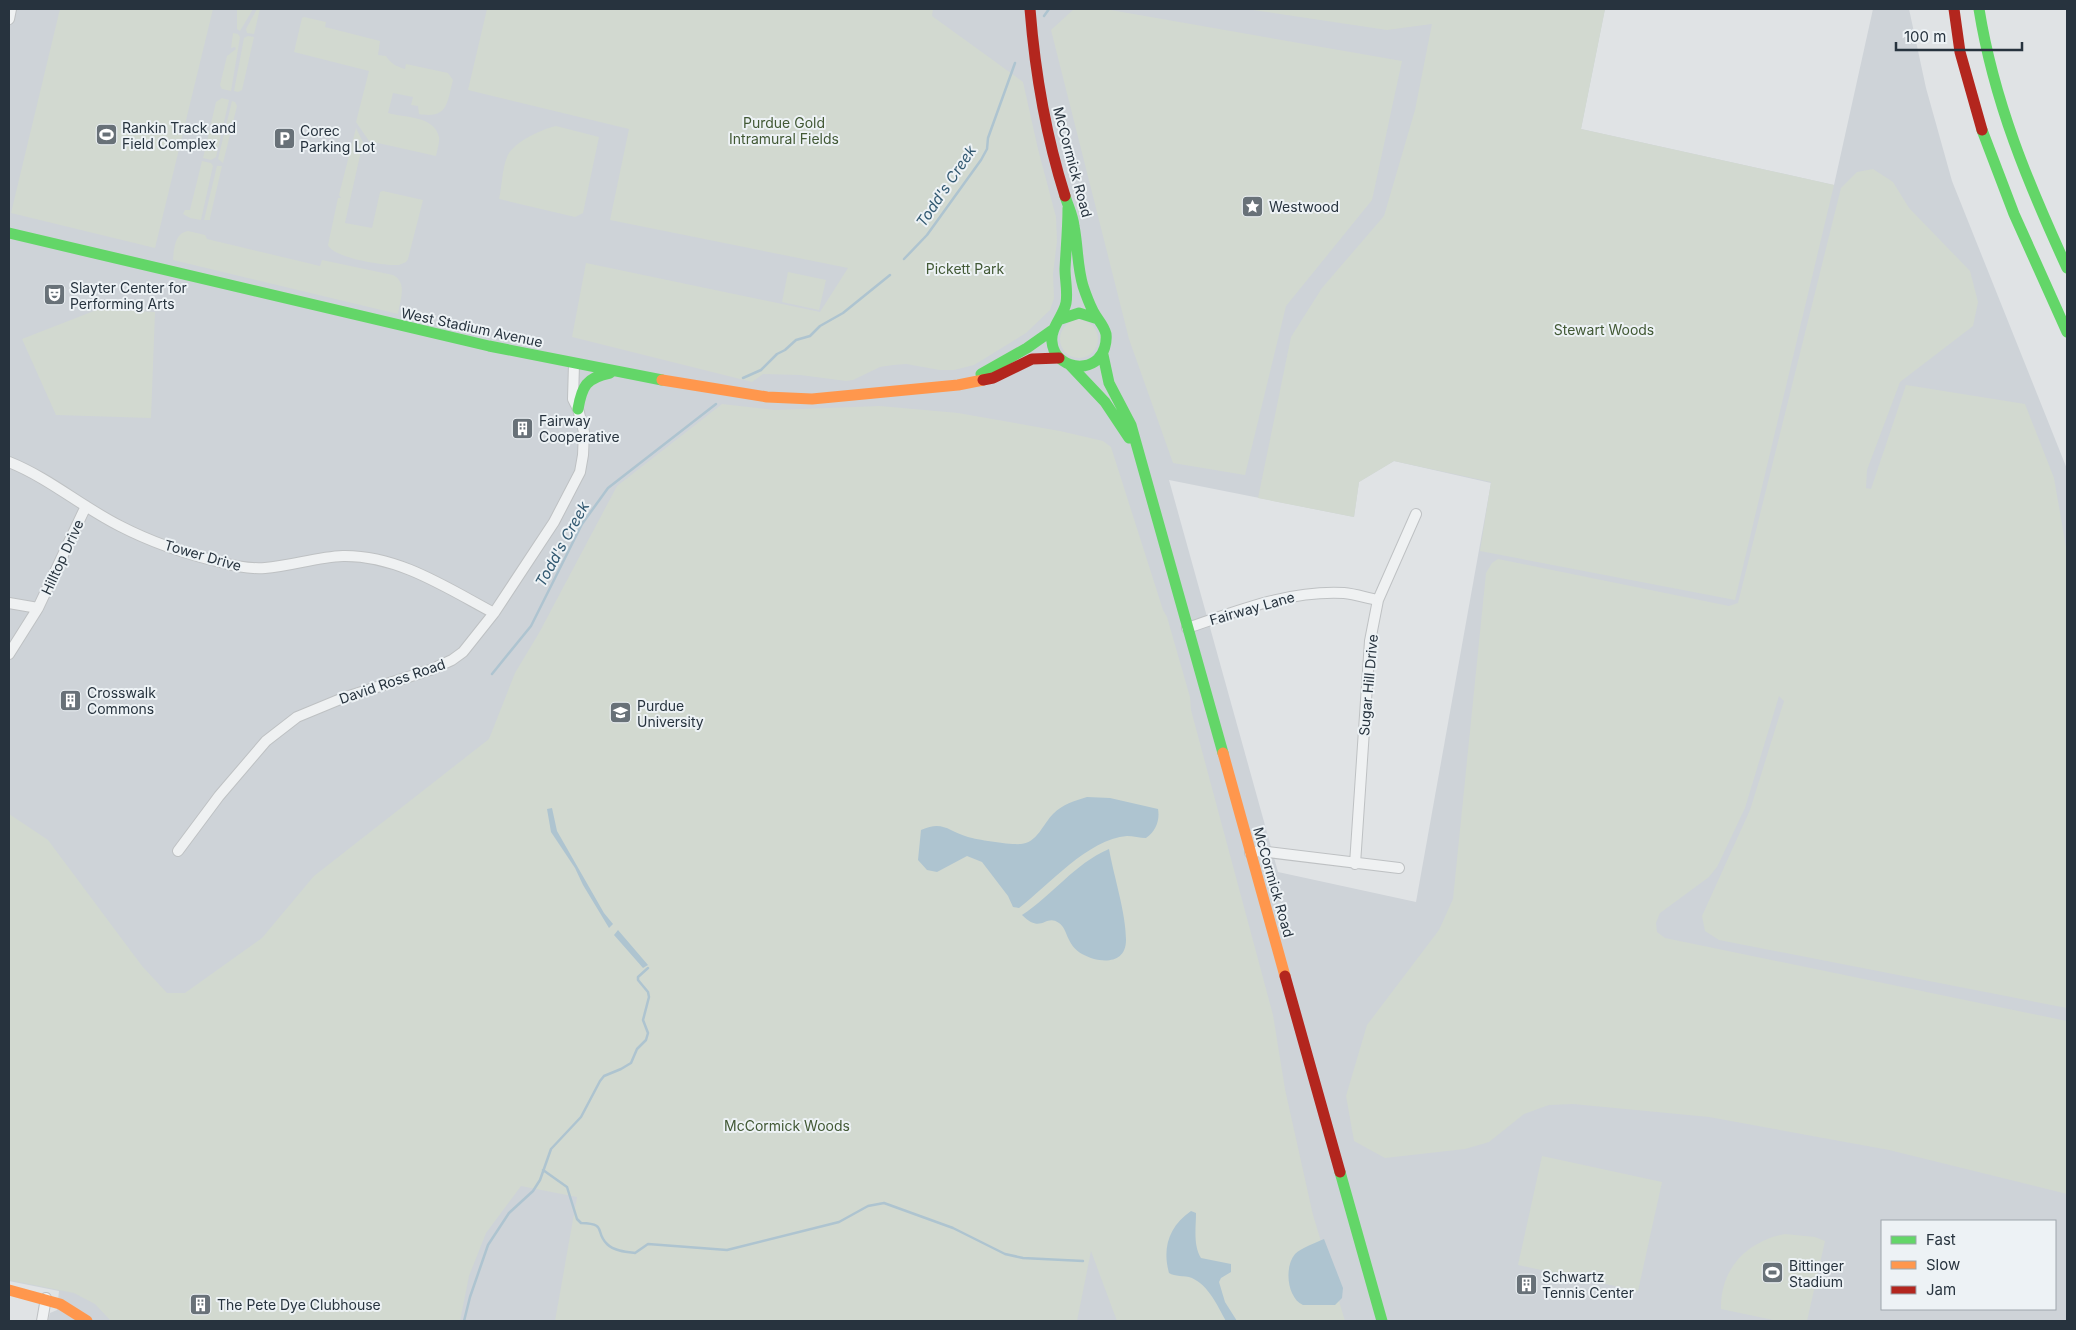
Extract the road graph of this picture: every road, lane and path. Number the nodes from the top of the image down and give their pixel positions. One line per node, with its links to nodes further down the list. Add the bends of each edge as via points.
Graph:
1 (11, 9): 5 (street)
2 (1030, 9): 6 (street, McCormick Road, via 1040,94)
3 (1954, 9): 11 (street, via 1963,66 1982,135)
4 (1979, 9): 8 (street, via 1999,103 2025,174)
5 (9, 19)
6 (1068, 208): 9 (street, McCormick Road, via 1084,290); 10 (street, via 1066,296)
7 (9, 232): 14 (street, West Stadium Avenue, via 399,326)
8 (2067, 268)
9 (1098, 319): 10 (street, via 1076,312); 12 (street, via 1106,333)
10 (1057, 324): 13 (street, via 1052,344); 17 (street, West Stadium Avenue, via 992,370)
11 (2067, 332)
12 (1103, 355): 15 (street, via 1084,367); 19 (street, McCormick Road, via 1107,381 1131,425)
13 (1059, 358): 15 (street); 17 (street, West Stadium Avenue, via 1032,359 993,378)
14 (574, 364): 16 (street, West Stadium Avenue); 18 (street, David Ross Road, via 573,399)
15 (1070, 365): 19 (street, McCormick Road, via 1105,402)
16 (616, 372): 17 (street, West Stadium Avenue, via 789,399 832,398); 18 (street, via 590,379 581,392)
17 (935, 387)
18 (578, 409): 26 (street, David Ross Road, via 584,432 580,472 554,522)
19 (1137, 452): 27 (street, McCormick Road)
20 (9, 462): 21 (street, Tower Drive)
21 (86, 506): 25 (street, Hilltop Drive); 26 (street, Tower Drive, via 155,541 222,563 264,568 342,556 391,563 423,575)
22 (1416, 514): 23 (street, Sugar Hill Drive)
23 (1378, 600): 27 (street, Fairway Lane, via 1346,593 1311,593 1258,605); 31 (street, Sugar Hill Drive, via 1370,641)
24 (9, 602): 25 (street, Hilltop Drive)
25 (38, 608): 28 (street, Hilltop Drive)
26 (494, 613): 29 (street, David Ross Road, via 463,652 452,660 316,708 280,729 219,796)
27 (1187, 628): 30 (street, McCormick Road)
28 (9, 654)
29 (178, 851)
30 (1250, 854): 31 (street, via 1259,852); 37 (street, McCormick Road)
31 (1355, 864): 32 (street)
32 (1399, 868)
33 (9, 1290): 34 (street)
34 (46, 1298): 35 (street); 36 (street, via 72,1308)
35 (42, 1321)
36 (87, 1321)
37 (1382, 1321)

